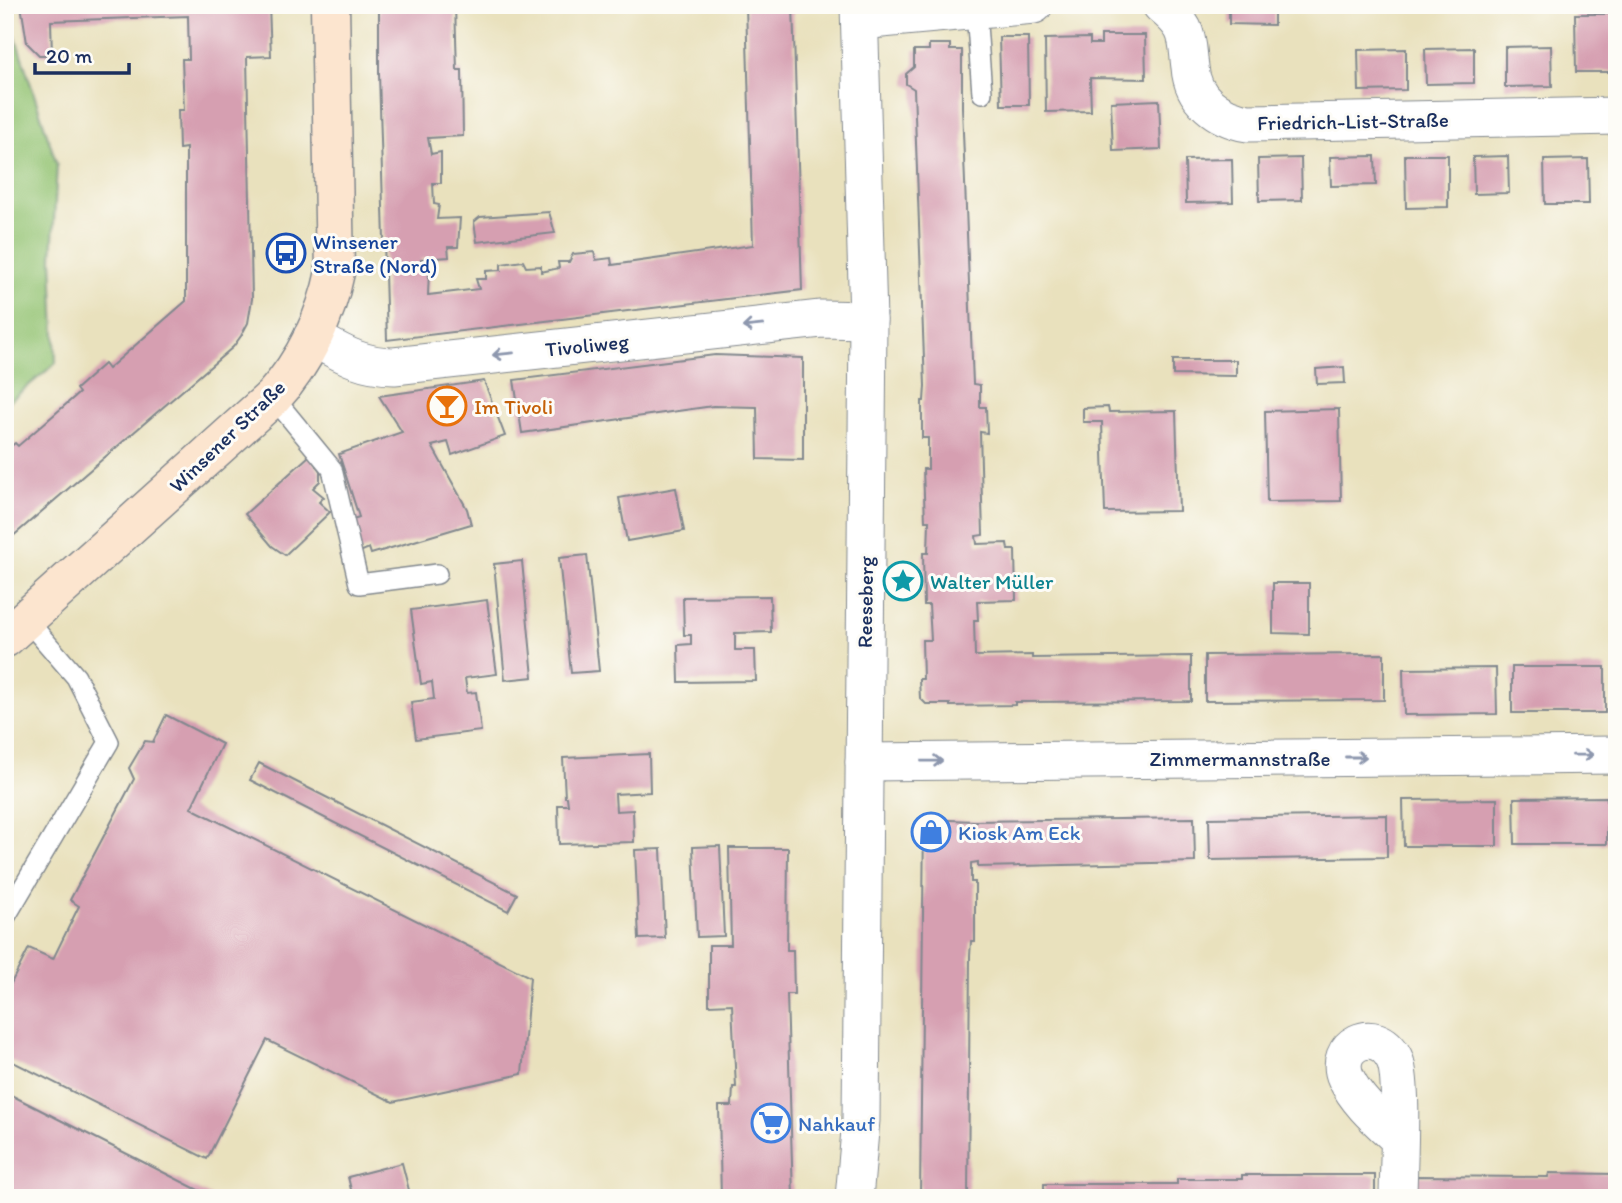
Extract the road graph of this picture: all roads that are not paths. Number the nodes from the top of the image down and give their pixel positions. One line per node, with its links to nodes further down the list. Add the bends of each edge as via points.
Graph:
1 (330, 5): 9 (main road, Winsener Straße, via 335,272)
2 (1034, 5): 4 (street)
3 (1161, 5): 7 (street, Friedrich-List-Straße, via 1184,31 1198,94 1217,113 1238,122)
4 (976, 11): 5 (street); 6 (lane)
5 (860, 13): 8 (street, Reeseberg)
6 (982, 93)
7 (1617, 116)
8 (869, 320): 9 (street, Tivoliweg, one-way to 9, via 821,319 394,366 362,363); 14 (street, Reeseberg)
9 (312, 337): 10 (main road, Winsener Straße, via 300,362)
10 (273, 397): 11 (lane, via 332,469 359,584); 12 (main road, Winsener Straße)
11 (437, 574)
12 (16, 628): 15 (lane, via 76,677 109,742)
13 (1617, 755): 14 (street, Zimmermannstraße, one-way to 13)
14 (864, 762): 17 (street, Reeseberg, via 861,1120)
15 (5, 918)
16 (1399, 1139): 18 (street)
17 (854, 1198)
18 (1398, 1198)

